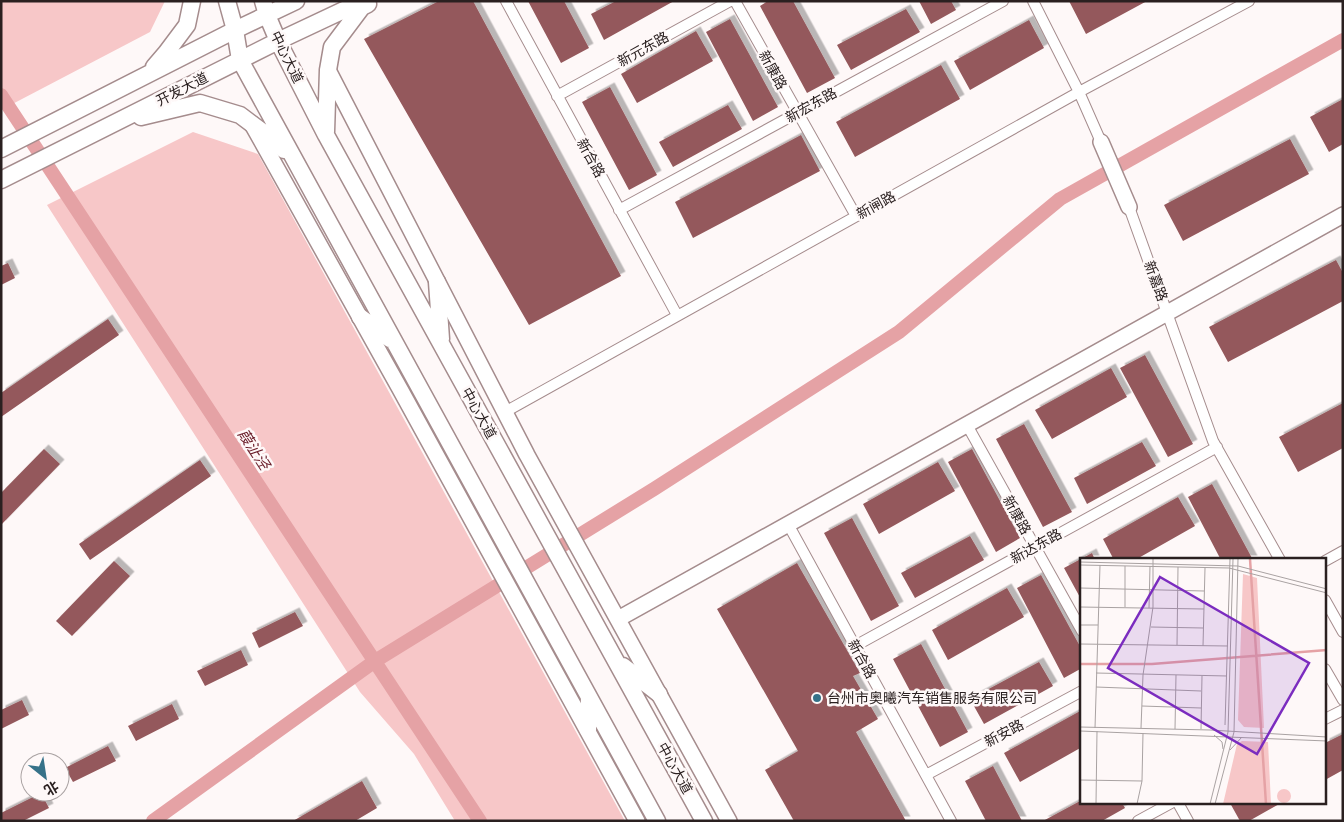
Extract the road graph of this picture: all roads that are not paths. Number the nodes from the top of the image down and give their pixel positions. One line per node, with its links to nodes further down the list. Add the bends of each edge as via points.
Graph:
1 (192, 1): 17 (main road, via 187,25)
2 (227, 1): 13 (main road)
3 (296, 1): 12 (main road, 开发大道)
4 (363, 1): 14 (main road, 开发大道)
5 (372, 1): 16 (main road, via 362,7 332,47)
6 (506, 1): 19 (street, 新合路)
7 (730, 1): 19 (street, 新元东路)
8 (735, 1): 20 (street, 新康路)
9 (1003, 1): 20 (street, 新宏东路)
10 (1033, 1): 18 (street, 新嘉路)
11 (1249, 1): 18 (street, 新闸路)
12 (265, 8): 13 (main road, 开发大道); 14 (main road, 中心大道)
13 (235, 30): 15 (main road); 17 (main road, 开发大道)
14 (278, 41): 15 (main road, 开发大道); 23 (main road, 中心大道)
15 (240, 60): 22 (main road, 开发大道); 26 (main road)
16 (328, 70): 23 (main road); 32 (main road)
17 (146, 75): 25 (main road, 开发大道)
18 (1079, 92): 24 (street, 新嘉路); 31 (street, 新闸路)
19 (557, 96): 29 (street, 新合路)
20 (798, 113): 29 (street, 新宏东路); 31 (street, 新康路)
21 (251, 122): 22 (main road, via 240,115 200,103); 26 (main road); 35 (main road)
22 (110, 125): 27 (main road, 开发大道)
23 (326, 135): 37 (main road, 中心大道)
24 (1101, 142): 28 (main road, 新嘉路)
25 (1, 149)
26 (294, 160): 36 (main road)
27 (4, 179)
28 (1129, 207): 33 (street, 新嘉路)
29 (619, 210): 34 (street, 新合路)
30 (1343, 215): 33 (main road)
31 (856, 216): 34 (street, 新闸路)
32 (437, 282): 37 (main road); 38 (main road)
33 (1168, 313): 39 (main road); 40 (street, 新嘉路)
34 (677, 316): 38 (street, 新闸路)
35 (360, 317): 36 (main road); 59 (main road)
36 (395, 344): 55 (main road)
37 (441, 344): 51 (main road, 中心大道)
38 (504, 412): 47 (main road)
39 (966, 425): 41 (main road); 42 (street, 新康路)
40 (1217, 447): 42 (street, 新达东路); 44 (street, 新嘉路)
41 (788, 524): 47 (main road); 50 (street, 新合路)
42 (1035, 547): 48 (street, 新康路); 50 (street, 新达东路)
43 (1343, 551): 45 (street)
44 (1279, 558)
45 (1326, 560)
46 (1326, 602): 49 (street)
47 (618, 619): 54 (main road)
48 (1080, 627)
49 (1343, 632)
50 (855, 646): 60 (street, 新合路)
51 (617, 662): 54 (main road); 65 (main road, 中心大道)
52 (1326, 671): 56 (street)
53 (1080, 692): 60 (street, 新安路)
54 (659, 694): 66 (main road)
55 (589, 697): 59 (main road); 64 (main road)
56 (1343, 700)
57 (1343, 710): 58 (street)
58 (1326, 719)
59 (588, 730): 63 (main road)
60 (926, 776): 67 (street, 新合路)
61 (1170, 804): 68 (street)
62 (1179, 804): 69 (street)
63 (638, 821)
64 (657, 821)
65 (704, 821)
66 (729, 821)
67 (951, 821)
68 (1138, 821)
69 (1188, 821)

